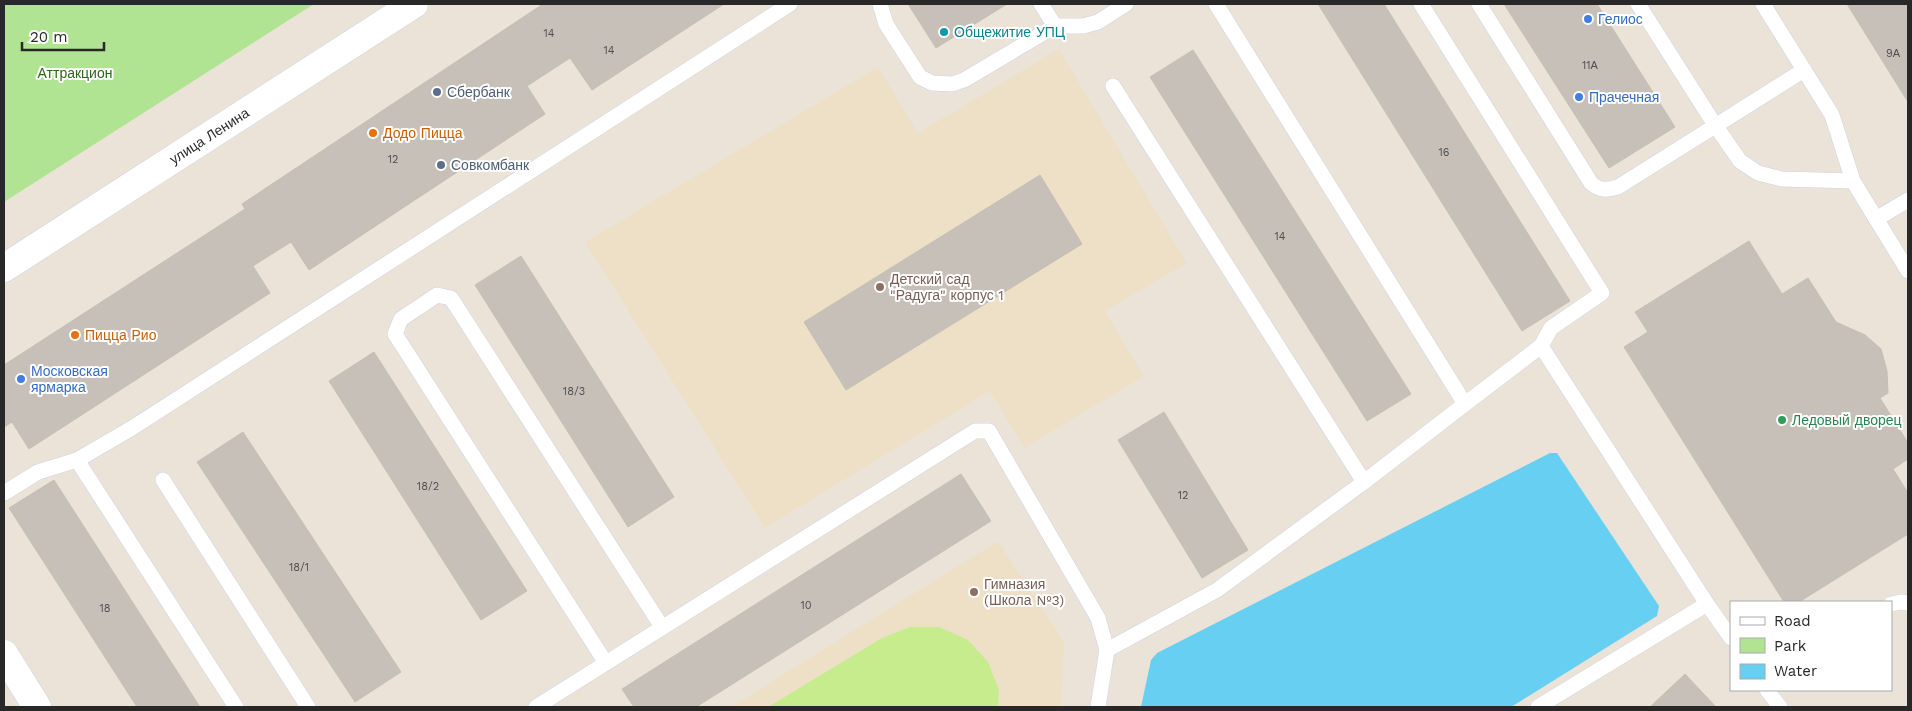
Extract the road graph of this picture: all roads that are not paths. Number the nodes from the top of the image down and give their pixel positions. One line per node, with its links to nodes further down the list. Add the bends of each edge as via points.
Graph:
1 (414, 4): 18 (street, улица Ленина)
2 (790, 4): 22 (lane, via 132,428)
3 (880, 4): 11 (lane, via 886,24 920,77 932,83 952,84 964,80)
4 (1041, 4): 11 (lane)
5 (1126, 4): 11 (lane, via 1098,22 1083,26)
6 (1216, 4): 21 (lane)
7 (1422, 4): 20 (lane, via 1602,293 1551,328)
8 (1479, 4): 14 (lane, via 1591,183 1598,189 1618,186)
9 (1638, 4): 14 (lane)
10 (1763, 4): 12 (lane)
11 (1055, 26)
12 (1804, 70): 14 (lane); 15 (lane, via 1832,115)
13 (1113, 86): 24 (lane)
14 (1715, 125): 15 (lane, via 1740,161 1758,173 1782,179)
15 (1853, 181): 17 (lane)
16 (1908, 200): 17 (lane)
17 (1876, 219): 19 (lane)
18 (4, 268)
19 (1908, 271)
20 (1541, 346): 21 (lane); 27 (lane)
21 (1465, 404): 24 (lane)
22 (77, 460): 25 (lane, via 38,472); 36 (lane)
23 (163, 480): 37 (lane)
24 (1364, 482): 31 (lane, via 1217,590)
25 (4, 493)
26 (1908, 603): 28 (lane)
27 (1707, 604): 30 (lane); 40 (lane)
28 (1892, 604)
29 (662, 628): 31 (lane, via 975,431 988,431 1098,618); 33 (lane); 33 (lane, via 451,298 437,296 401,319 395,334)
30 (1730, 637)
31 (1108, 650): 39 (lane)
32 (4, 654): 35 (street)
33 (606, 663): 38 (lane)
34 (1769, 691): 41 (lane)
35 (37, 707)
36 (236, 707)
37 (308, 707)
38 (536, 707)
39 (1098, 707)
40 (1538, 707)
41 (1780, 707)

